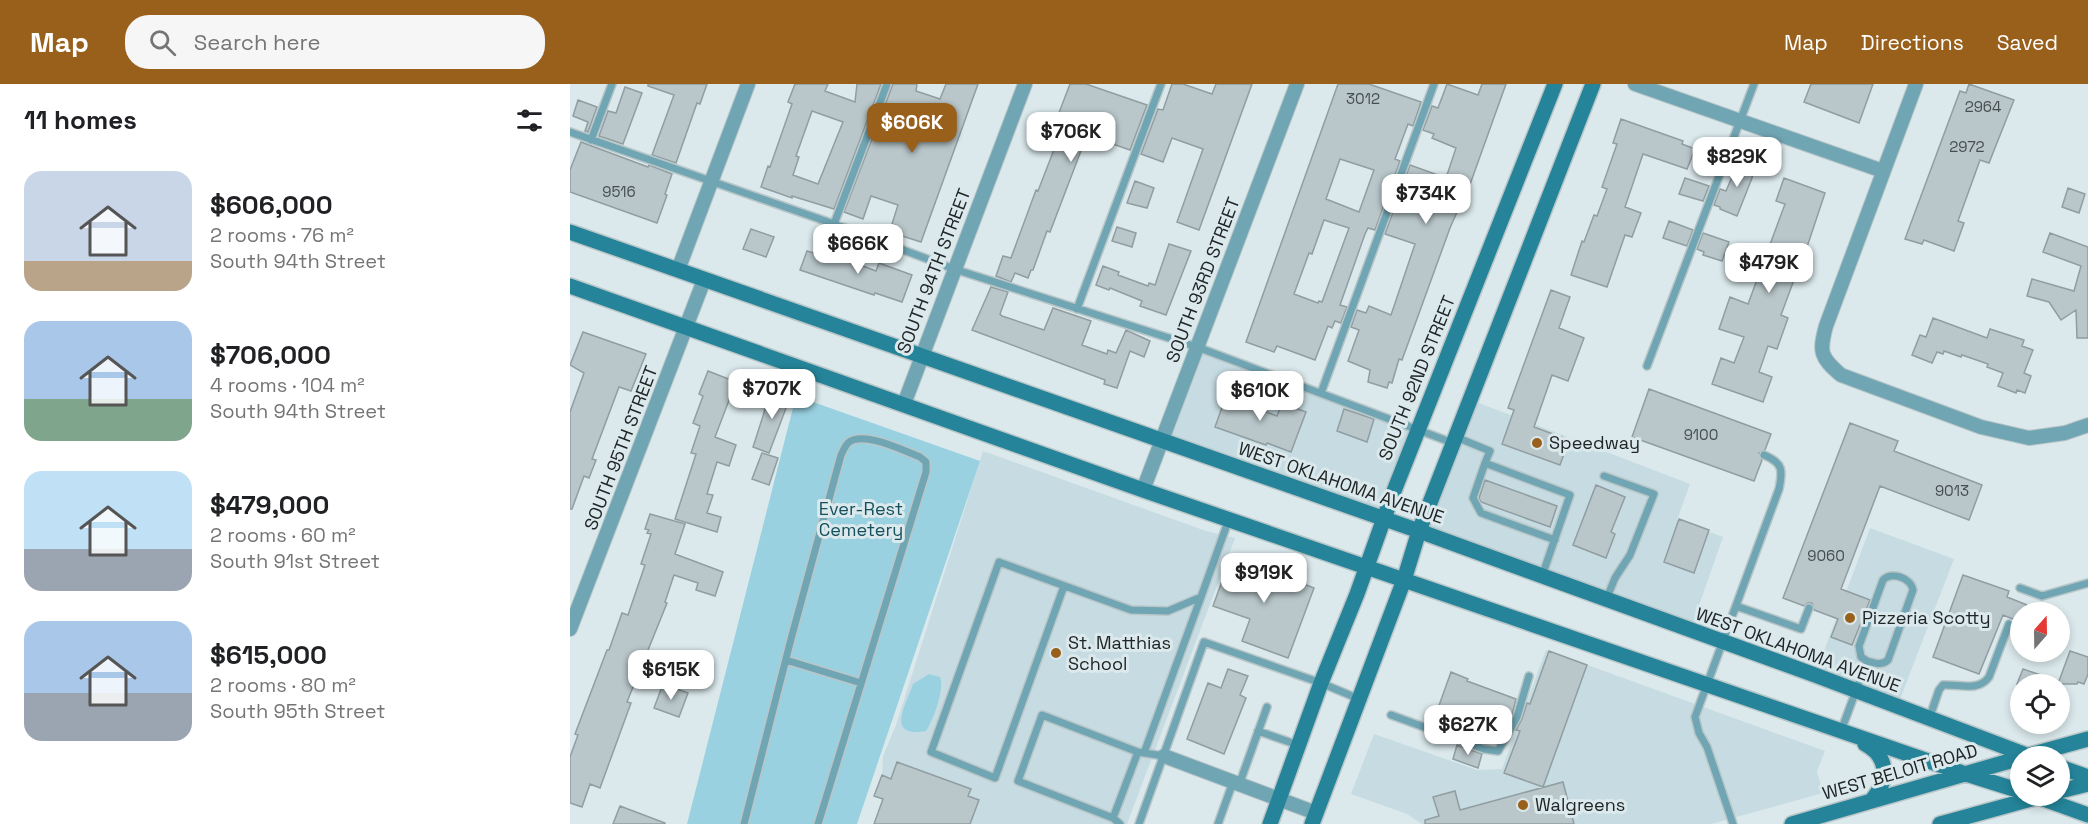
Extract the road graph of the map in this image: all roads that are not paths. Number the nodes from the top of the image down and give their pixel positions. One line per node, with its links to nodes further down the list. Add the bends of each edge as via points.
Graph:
1 (612, 84): 15 (lane)
2 (748, 84): 17 (street)
3 (887, 84): 18 (lane)
4 (1025, 84): 20 (street, SOUTH 94TH STREET)
5 (1161, 84): 24 (lane)
6 (1297, 84): 26 (street, SOUTH 93RD STREET)
7 (1434, 84): 29 (lane)
8 (1555, 84): 32 (main road, SOUTH 92ND STREET)
9 (1593, 84): 33 (main road)
10 (1635, 84): 13 (street)
11 (1754, 84): 13 (lane)
12 (1916, 84): 16 (street)
13 (1740, 120): 16 (street); 28 (lane)
14 (570, 132): 15 (lane)
15 (591, 140): 17 (lane)
16 (1883, 171): 31 (street, via 1826,326 1821,345 1826,362 1841,375 1982,427 2029,438)
17 (711, 181): 18 (lane); 21 (street)
18 (834, 224): 20 (lane)
19 (570, 232): 21 (main road, WEST OKLAHOMA AVENUE)
20 (954, 269): 24 (lane); 27 (street, SOUTH 94TH STREET)
21 (678, 270): 22 (main road, WEST OKLAHOMA AVENUE)
22 (704, 280): 25 (street, SOUTH 95TH STREET); 27 (main road, WEST OKLAHOMA AVENUE)
23 (570, 286): 25 (main road)
24 (1077, 309): 26 (lane)
25 (687, 327): 30 (main road); 54 (street, SOUTH 95TH STREET)
26 (1197, 348): 29 (lane); 34 (street, SOUTH 93RD STREET)
27 (921, 356): 30 (street, SOUTH 94TH STREET); 34 (main road, WEST OKLAHOMA AVENUE)
28 (1647, 366)
29 (1321, 393): 32 (lane)
30 (904, 404): 38 (main road)
31 (2088, 425)
32 (1418, 429): 33 (lane); 39 (main road, SOUTH 92ND STREET)
33 (1455, 440): 36 (lane, via 1490,451); 41 (main road)
34 (1160, 441): 38 (street, SOUTH 93RD STREET); 39 (main road, WEST OKLAHOMA AVENUE)
35 (1764, 455): 51 (lane, via 1774,459 1782,475)
36 (1485, 463): 42 (lane, via 1473,498 1481,513); 42 (lane, via 1570,495)
37 (1604, 476): 50 (lane, via 1654,494 1630,555)
38 (1143, 490): 40 (main road)
39 (1383, 518): 41 (main road, WEST OKLAHOMA AVENUE); 43 (main road, SOUTH 92ND STREET)
40 (1228, 519): 43 (main road); 49 (lane)
41 (1419, 531): 44 (main road, WEST OKLAHOMA AVENUE); 45 (main road)
42 (1555, 540): 44 (lane)
43 (1366, 567): 45 (main road); 60 (main road, SOUTH 92ND STREET)
44 (1542, 576): 50 (main road, WEST OKLAHOMA AVENUE)
45 (1404, 580): 61 (main road); 63 (main road)
46 (2088, 583): 48 (lane, via 2042,596)
47 (1064, 586): 47 (lane, via 995,778 931,752 999,562); 49 (lane, via 1131,610 1168,611)
48 (2020, 588)
49 (1201, 597): 73 (lane)
50 (1606, 600): 55 (main road, WEST OKLAHOMA AVENUE)
51 (1736, 606): 52 (lane, via 1801,629); 55 (lane)
52 (1809, 608)
53 (2009, 624): 66 (lane, via 1984,684 1943,686)
54 (570, 629)
55 (1723, 642): 61 (lane); 62 (main road, WEST OKLAHOMA AVENUE)
56 (786, 660): 59 (lane); 59 (lane, via 841,455 846,444 867,438 920,457 926,462 926,472); 90 (lane)
57 (1867, 661): 57 (lane, via 1861,657 1859,646 1883,580 1891,575 1909,581 1913,590 1888,660 1877,664); 62 (lane)
58 (1529, 676): 65 (lane, via 1517,717 1498,751)
59 (861, 683): 91 (lane)
60 (1322, 683): 63 (lane); 70 (main road, SOUTH 92ND STREET); 74 (lane, via 1204,642)
61 (1707, 684): 68 (main road); 96 (lane, via 1695,717)
62 (1855, 691): 66 (main road, WEST OKLAHOMA AVENUE); 68 (lane)
63 (1359, 699): 89 (main road)
64 (1267, 707): 67 (lane)
65 (1391, 715)
66 (1929, 719): 72 (main road, WEST OKLAHOMA AVENUE)
67 (1258, 731): 70 (lane); 79 (lane)
68 (1841, 731): 77 (main road); 84 (main road, via 1871,747 1882,758 1882,786)
69 (2088, 739): 71 (main road)
70 (1299, 746): 83 (main road, SOUTH 92ND STREET)
71 (2063, 746)
72 (2010, 749)
73 (1141, 752): 74 (lane); 88 (lane); 88 (lane, via 1042,715 1018,781)
74 (1164, 756): 79 (street); 93 (lane)
75 (2010, 761): 77 (main road, WEST BELOIT ROAD)
76 (2070, 771): 78 (main road)
77 (1963, 773): 81 (main road); 84 (main road, WEST BELOIT ROAD)
78 (2088, 777)
79 (1236, 784): 83 (street); 94 (lane)
80 (2088, 784): 82 (main road)
81 (2010, 788)
82 (2070, 789)
83 (1280, 800): 89 (street); 95 (main road, SOUTH 92ND STREET)
84 (1872, 800): 97 (main road, WEST BELOIT ROAD)
85 (2010, 804): 98 (main road)
86 (2064, 806): 87 (main road)
87 (2088, 815)
88 (1113, 818): 92 (lane)
89 (1314, 818)
90 (744, 824)
91 (818, 824)
92 (1120, 824)
93 (1139, 824)
94 (1218, 824)
95 (1270, 824)
96 (1733, 824)
97 (1792, 824)
98 (1941, 824)

